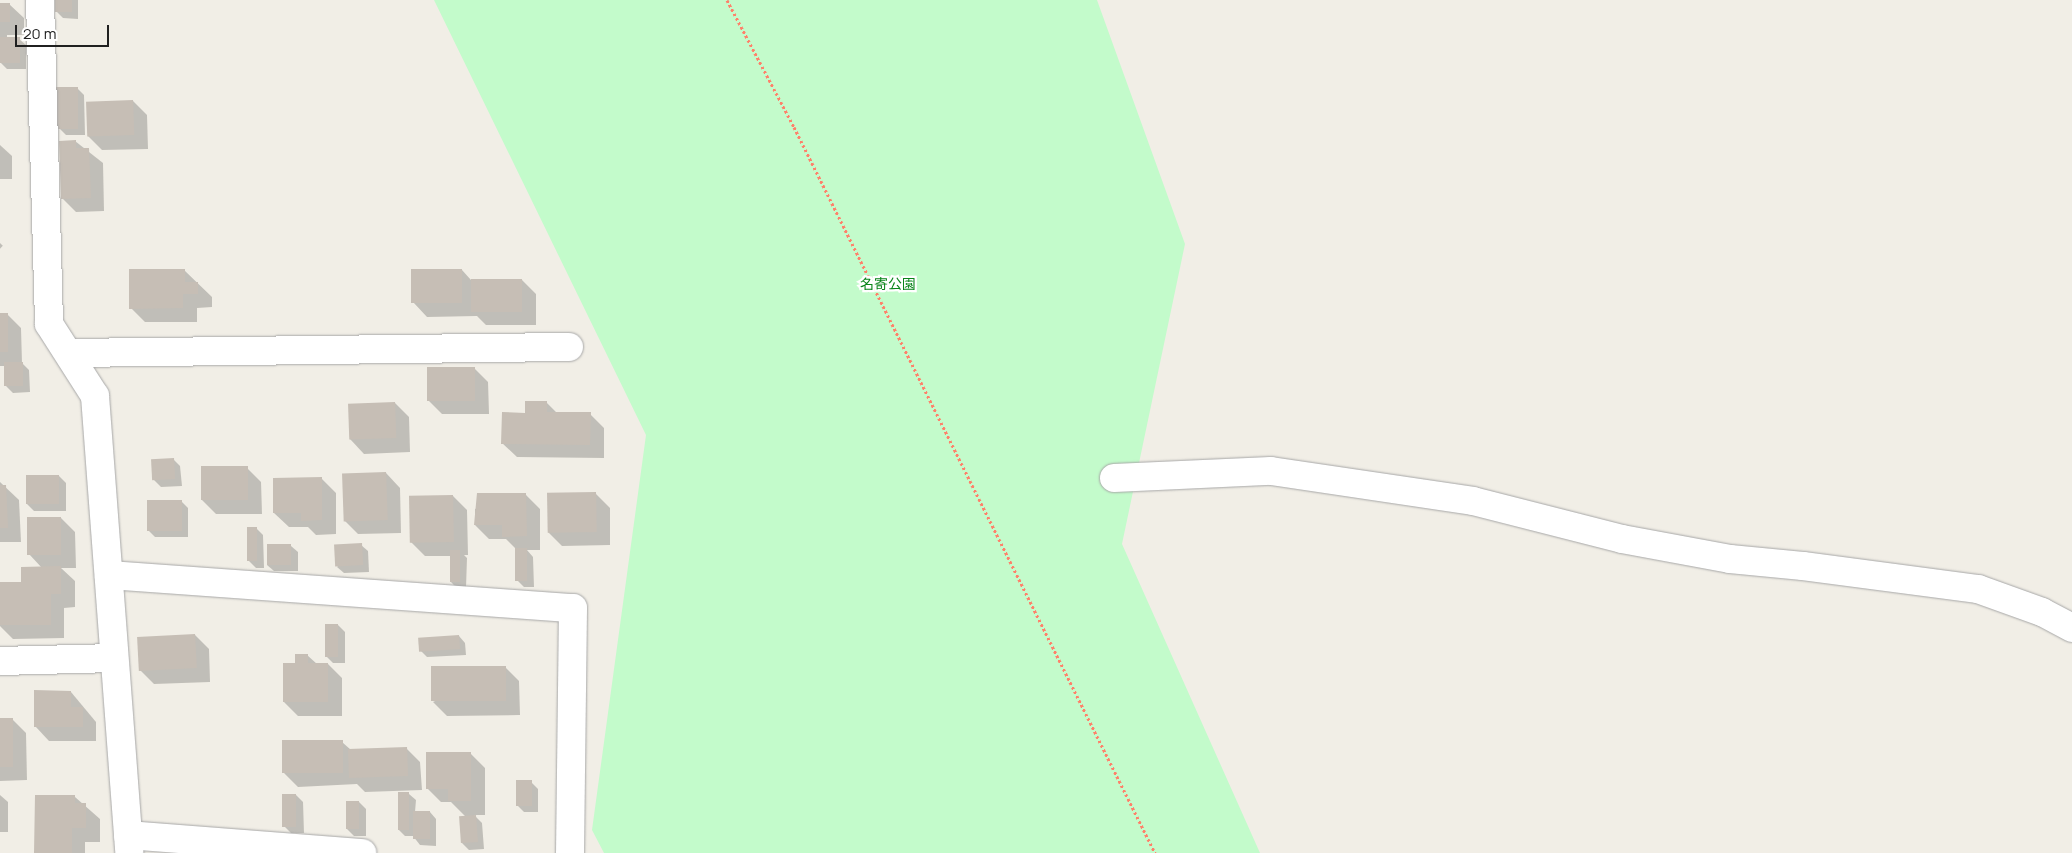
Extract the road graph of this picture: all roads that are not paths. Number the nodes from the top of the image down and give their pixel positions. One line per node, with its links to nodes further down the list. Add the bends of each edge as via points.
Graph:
1 (40, 0): 3 (street, via 49,324)
2 (569, 347): 3 (street)
3 (69, 353): 5 (street, via 95,396)
4 (1114, 478): 6 (street, via 1271,471 1473,501 1622,539 1730,559 1978,589 2042,612)
5 (109, 575): 7 (street); 11 (street, via 573,608)
6 (2072, 628)
7 (114, 658): 8 (street); 9 (street)
8 (0, 661)
9 (129, 844): 10 (street)
10 (362, 853)
11 (570, 853)

